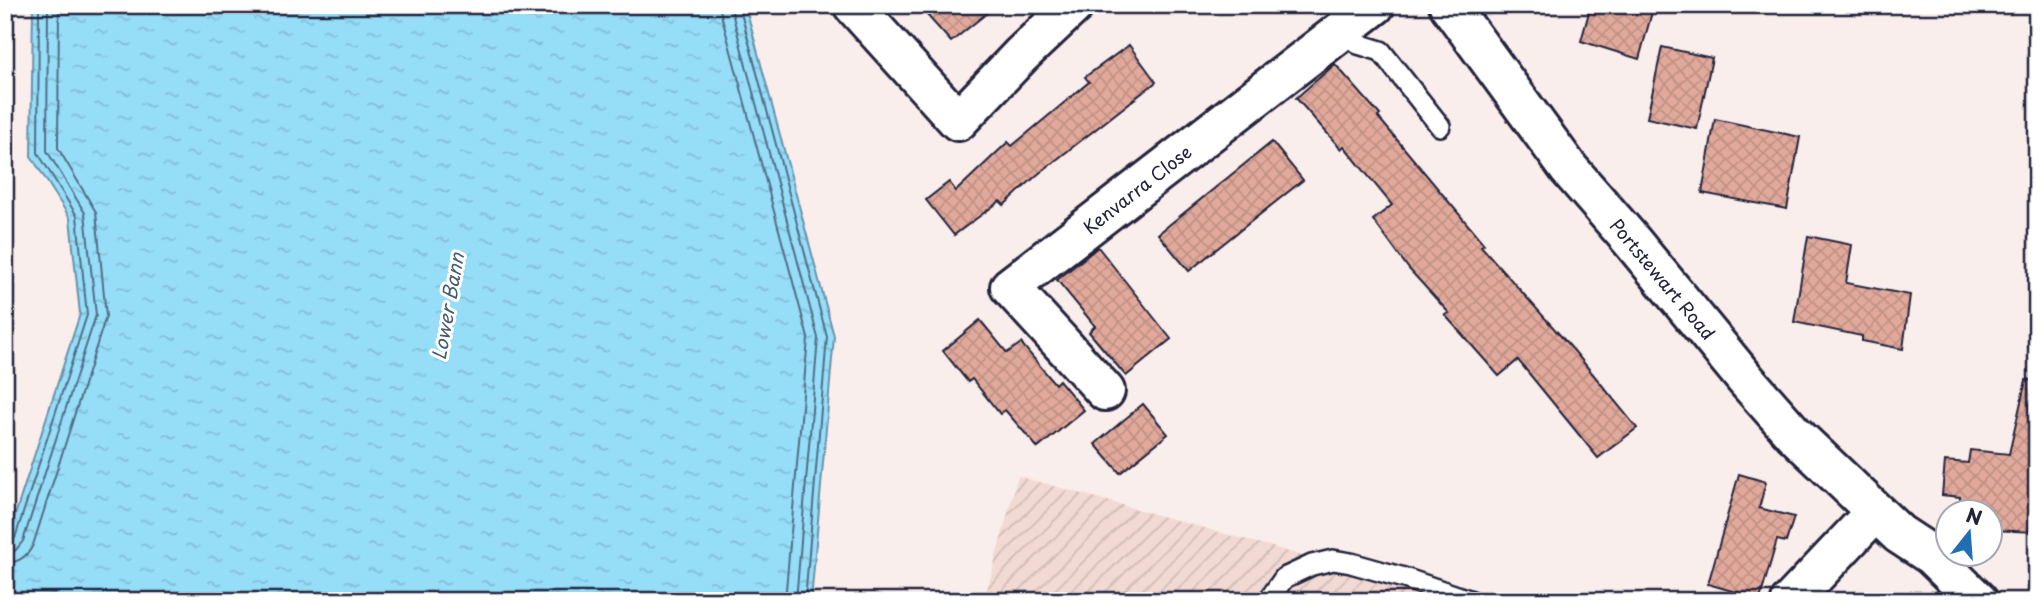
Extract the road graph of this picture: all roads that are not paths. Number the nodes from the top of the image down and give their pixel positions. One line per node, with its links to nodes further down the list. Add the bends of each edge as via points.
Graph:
1 (853, 5): 2 (street, via 958,121)
2 (1074, 5)
3 (1375, 5): 5 (street, Kenvarra Close)
4 (1449, 5): 8 (street, Portstewart Road, via 1569,169 1747,382)
5 (1345, 29): 6 (lane, via 1358,44 1381,51); 7 (street, Kenvarra Close, via 1010,287)
6 (1440, 126)
7 (1105, 391)
8 (1887, 523): 11 (street); 12 (street, Portstewart Road); 13 (street, Portstewart Road, via 1930,555)
9 (1268, 601): 10 (lane, via 1284,578 1333,560)
10 (1472, 601)
11 (1791, 601)
12 (1941, 601)
13 (1978, 601)

